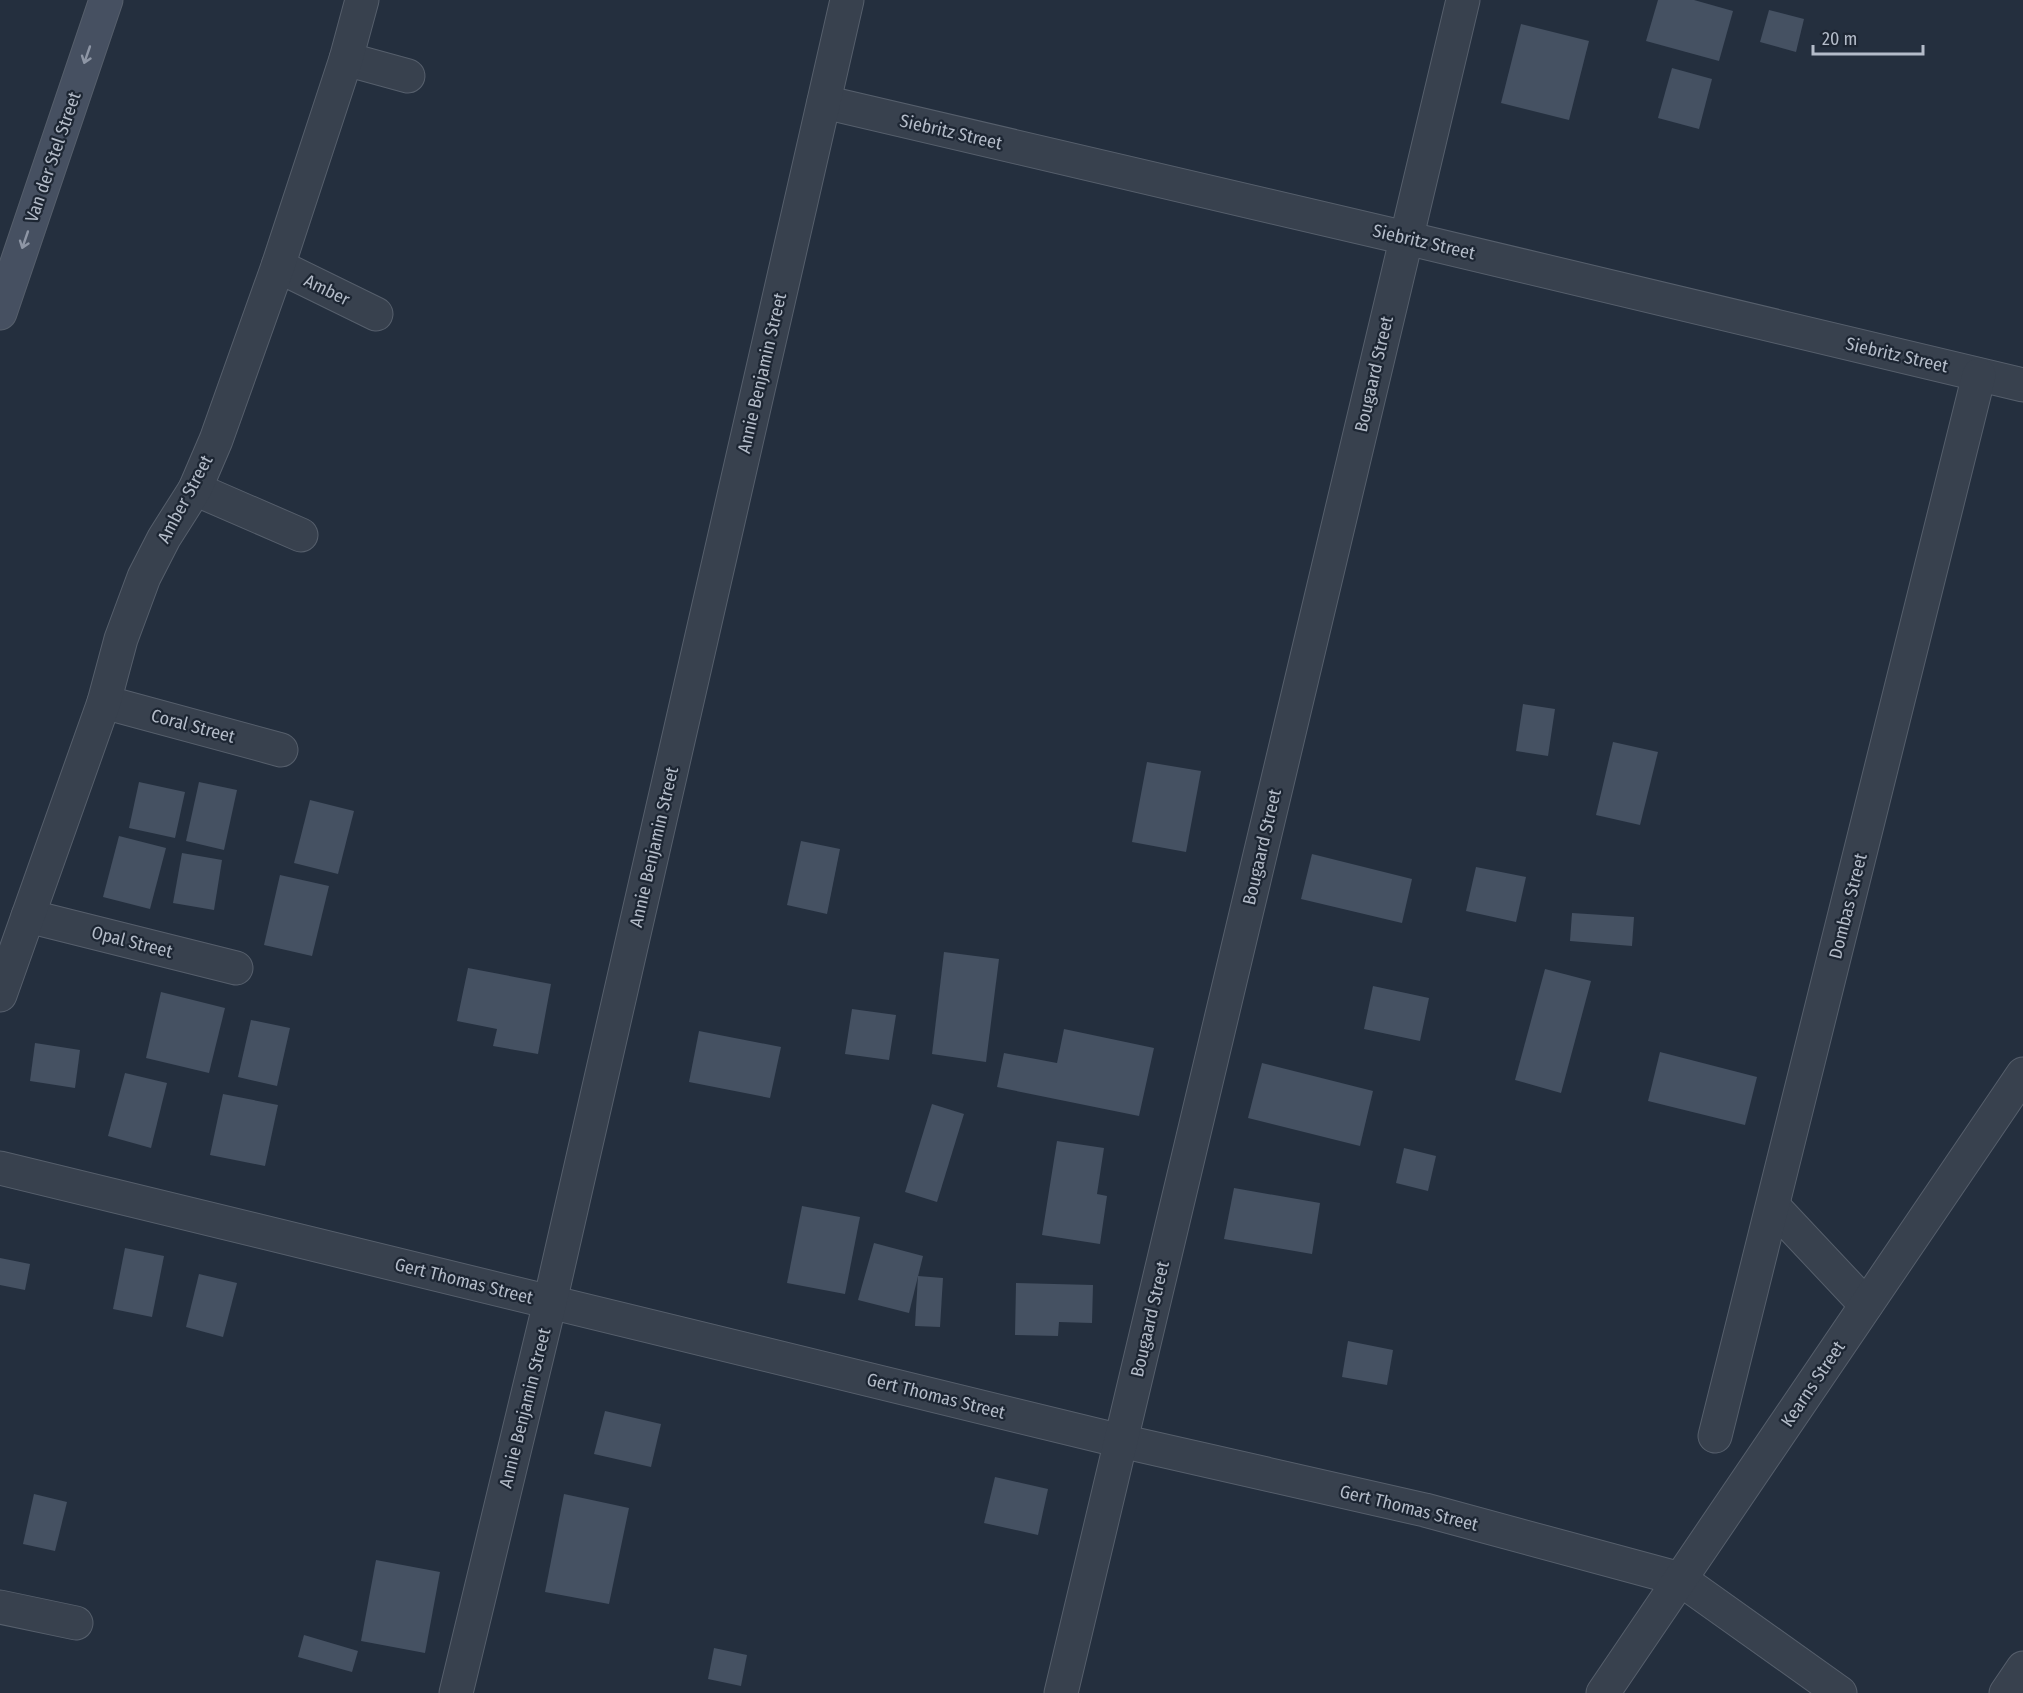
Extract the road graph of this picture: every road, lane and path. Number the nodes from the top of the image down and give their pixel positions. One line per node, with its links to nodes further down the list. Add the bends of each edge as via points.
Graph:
1 (105, 0): 10 (main road, Van der Stel Street, one-way to 10)
2 (362, 0): 5 (street, Amber Street)
3 (847, 0): 7 (street, Annie Benjamin Street)
4 (1463, 0): 8 (street, Bougaard Street)
5 (346, 59): 6 (street); 9 (street, Amber Street)
6 (408, 76)
7 (824, 102): 8 (street, Siebritz Street); 24 (street, Annie Benjamin Street)
8 (1406, 238): 12 (street, Siebritz Street); 27 (street, Bougaard Street)
9 (278, 266): 11 (street, Amber); 14 (street, Amber Street)
10 (0, 313)
11 (376, 314)
12 (1979, 375): 13 (street, Siebritz Street); 23 (street, Dombas Street)
13 (2023, 385)
14 (195, 489): 15 (street); 16 (street, Amber Street, via 144,577 121,639)
15 (301, 535)
16 (104, 702): 17 (street, Coral Street); 18 (street, Amber Street)
17 (281, 750)
18 (28, 916): 19 (street, Opal Street); 20 (street, Amber Street)
19 (236, 968)
20 (0, 995)
21 (2023, 1074): 25 (street, Kearns Street)
22 (0, 1168): 24 (street, Gert Thomas Street)
23 (1773, 1206): 25 (street); 26 (street, Dombas Street)
24 (550, 1302): 27 (street, Gert Thomas Street); 32 (street, Annie Benjamin Street)
25 (1866, 1305): 28 (street, Kearns Street)
26 (1716, 1436)
27 (1121, 1441): 28 (street, Gert Thomas Street, via 1425,1510); 33 (street, Bougaard Street)
28 (1680, 1579): 34 (street, Kearns Street); 35 (street, Gert Thomas Street)
29 (0, 1607): 30 (street)
30 (76, 1623)
31 (2023, 1668): 36 (street)
32 (456, 1693)
33 (1060, 1693)
34 (1603, 1693)
35 (1840, 1693)
36 (2006, 1693)

